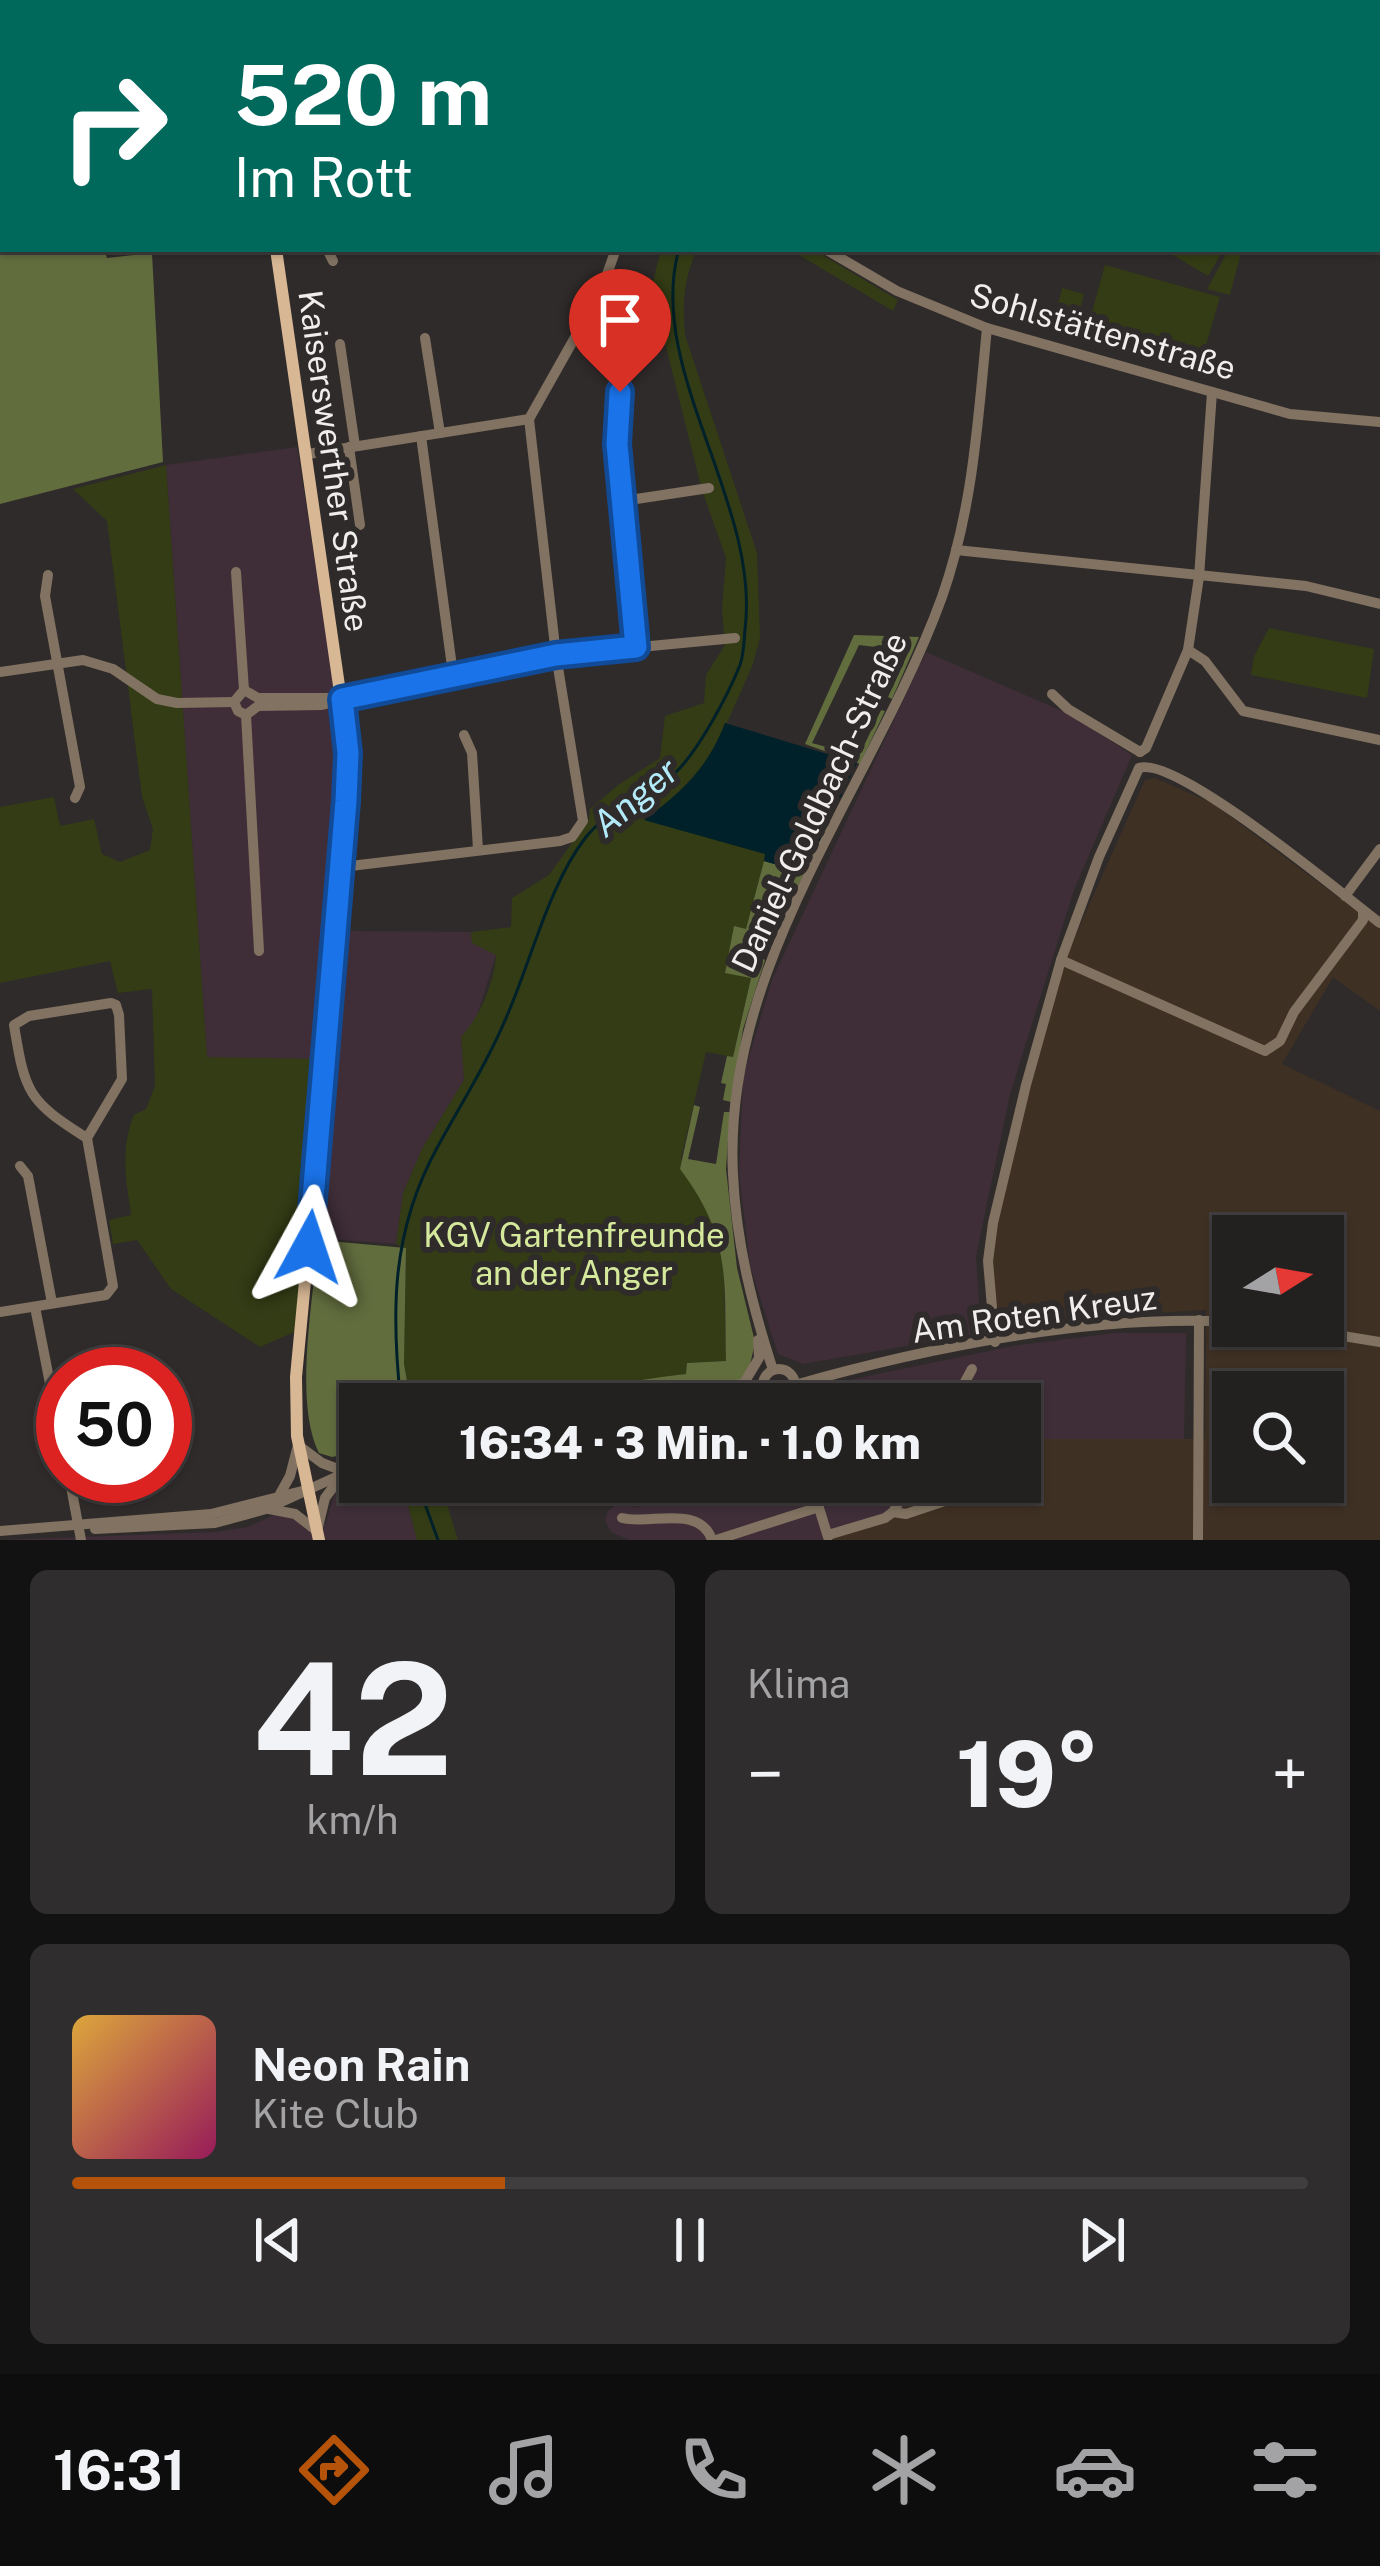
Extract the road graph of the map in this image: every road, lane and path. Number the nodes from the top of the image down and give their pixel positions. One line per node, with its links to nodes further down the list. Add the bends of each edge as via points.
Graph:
1 (276, 252): 14 (main road, Kaiserswerther Straße)
2 (615, 252): 4 (street)
3 (831, 252): 5 (street, Sohlstättenstraße, via 897,291)
4 (601, 291): 9 (street); 16 (street, via 642,315 618,409)
5 (987, 328): 8 (street, Sohlstättenstraße); 18 (street, Daniel-Goldbach-Straße, via 971,489)
6 (425, 338): 11 (street)
7 (340, 344): 13 (street)
8 (1212, 392): 10 (street, Sohlstättenstraße, via 1294,415); 21 (street)
9 (529, 419): 11 (street); 26 (street)
10 (1380, 422)
11 (440, 433): 12 (street)
12 (421, 436): 13 (street); 29 (street)
13 (352, 446): 14 (street); 17 (street)
14 (308, 454): 32 (main road, Kaiserswerther Straße)
15 (709, 488): 16 (street)
16 (623, 501): 24 (street)
17 (360, 525)
18 (956, 550): 21 (street); 52 (street, Daniel-Goldbach-Straße, via 923,642 753,1012 737,1084 732,1171)
19 (236, 572): 30 (street)
20 (48, 574): 27 (street)
21 (1199, 577): 22 (street, via 1306,586); 25 (street)
22 (1380, 604)
23 (735, 638): 24 (street)
24 (636, 647): 26 (street)
25 (1188, 650): 37 (street, via 1239,709); 38 (street)
26 (556, 655): 29 (street); 40 (street, via 583,821 566,839)
27 (57, 662): 28 (street); 33 (street, via 100,663 165,701); 39 (street, via 80,787)
28 (0, 673)
29 (453, 674): 32 (street)
30 (244, 690): 33 (street); 34 (street)
31 (1052, 694): 38 (street)
32 (342, 699): 34 (street); 42 (main road, Kaiserswerther Straße)
33 (234, 702): 35 (street)
34 (258, 702): 35 (street)
35 (246, 715): 46 (street)
36 (464, 735): 40 (street)
37 (1380, 740)
38 (1141, 762): 43 (street, via 1226,805); 47 (street)
39 (75, 798)
40 (478, 849): 42 (street)
41 (1380, 849): 43 (street)
42 (342, 867): 66 (main road, Kaiserswerther Straße, via 296,1378)
43 (1345, 896): 44 (street)
44 (1361, 908): 45 (street); 47 (street, via 1363,920 1265,1052)
45 (1380, 922)
46 (260, 951)
47 (1061, 960): 57 (street, via 993,1223)
48 (87, 1138): 48 (street, via 122,1079 116,1005 108,1003 15,1023 31,1096); 50 (street, via 113,1286)
49 (20, 1166): 50 (street)
50 (52, 1304): 51 (street)
51 (34, 1307): 53 (street); 59 (street)
52 (753, 1308): 61 (street, Daniel-Goldbach-Straße); 63 (street, via 759,1358)
53 (0, 1312)
54 (1199, 1320): 55 (street, Am Roten Kreuz); 57 (street, Am Roten Kreuz); 85 (street)
55 (1212, 1321)
56 (1344, 1336): 58 (street)
57 (995, 1342): 62 (street, Am Roten Kreuz)
58 (1380, 1342)
59 (42, 1347)
60 (972, 1369): 65 (street)
61 (773, 1370): 62 (street); 64 (street)
62 (794, 1381)
63 (743, 1383)
64 (763, 1383)
65 (964, 1383)
66 (298, 1444): 67 (street); 70 (main road, Kaiserswerther Straße); 71 (street)
67 (339, 1469)
68 (339, 1475): 70 (street)
69 (339, 1480): 82 (street, via 326,1496)
70 (306, 1490): 71 (street); 77 (street); 82 (main road, Kaiserswerther Straße)
71 (280, 1494): 81 (street, via 211,1514)
72 (74, 1503): 81 (street)
73 (818, 1503): 76 (street)
74 (898, 1503): 78 (street)
75 (939, 1503): 78 (street)
76 (819, 1507): 83 (street); 84 (street)
77 (266, 1509): 81 (street, via 215,1523); 82 (street, via 295,1514)
78 (893, 1512): 83 (street)
79 (622, 1518): 84 (street, via 694,1519)
80 (0, 1531): 81 (street)
81 (80, 1534)
82 (318, 1536)
83 (829, 1538)
84 (714, 1540)
85 (1198, 1540)

